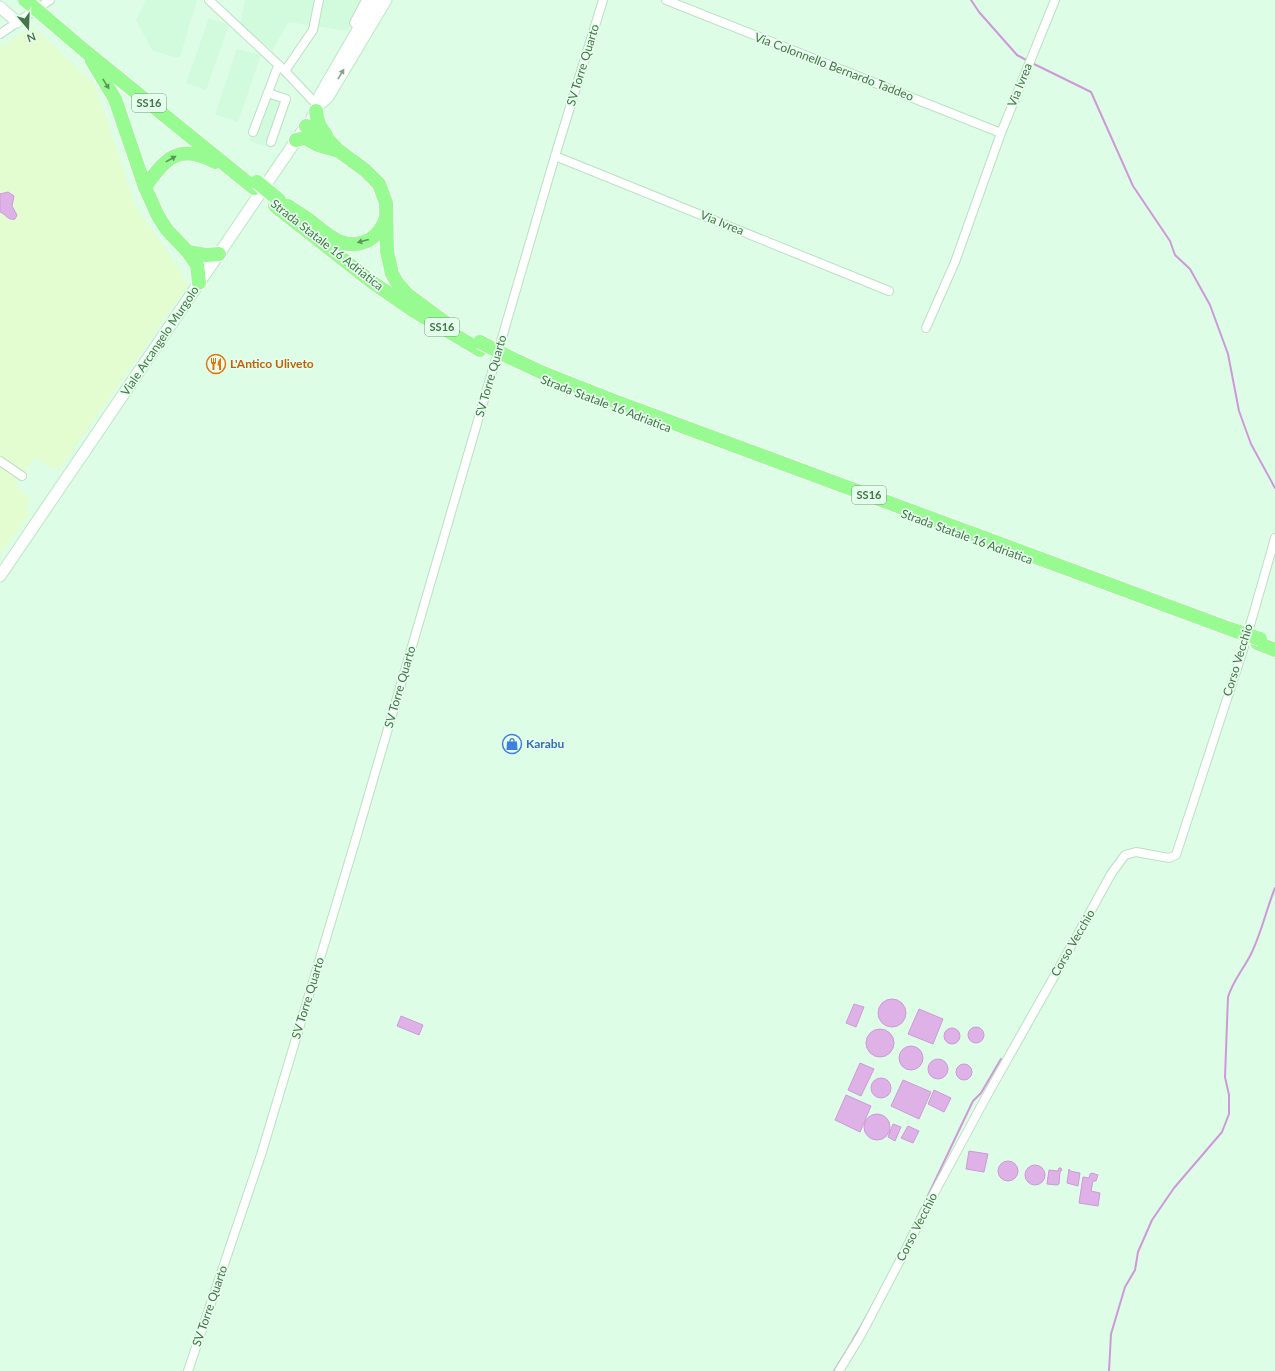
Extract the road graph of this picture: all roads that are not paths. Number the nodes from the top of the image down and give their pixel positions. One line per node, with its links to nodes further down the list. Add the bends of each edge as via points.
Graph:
1 (25, 0): 12 (highway, Strada Statale 16 Adriatica / SS16, bridge)
2 (34, 0): 12 (highway, Strada Statale 16 Adriatica / SS16)
3 (208, 0): 17 (street)
4 (319, 0): 18 (street, via 313,30)
5 (366, 0): 20 (main road, via 359,26 320,95)
6 (386, 0): 13 (main road)
7 (391, 0): 13 (street)
8 (603, 0): 28 (street, SV Torre Quarto)
9 (666, 0): 23 (street, Via Colonnello Bernardo Taddeo)
10 (1055, 0): 23 (street, Via Ivrea)
11 (0, 7): 14 (main road)
12 (48, 9): 14 (street); 16 (highway, Strada Statale 16 Adriatica / SS16); 29 (highway, Strada Statale 16 Adriatica / SS16)
13 (380, 10): 20 (main road, one-way to 13, via 328,97)
14 (17, 22): 15 (street)
15 (0, 34)
16 (85, 51): 29 (highway, Strada Statale 16 Adriatica / SS16); 30 (highway, one-way to 30, via 115,99)
17 (278, 66): 18 (street); 19 (street)
18 (285, 71): 20 (street)
19 (268, 93): 22 (street); 25 (street, via 286,99)
20 (317, 108): 21 (main road); 27 (highway, via 317,121 320,127)
21 (306, 126): 24 (main road); 26 (highway); 27 (highway, via 319,130)
22 (253, 132)
23 (1002, 133): 38 (street, Via Ivrea, via 954,262)
24 (296, 140): 26 (highway, via 304,138); 33 (main road)
25 (271, 142)
26 (314, 142): 27 (highway)
27 (339, 151): 32 (highway, via 379,184)
28 (555, 156): 36 (street, Via Ivrea); 47 (street, SV Torre Quarto, via 278,1099)
29 (253, 185): 30 (highway, one-way to 29, via 169,159 186,153 205,157); 31 (highway, Strada Statale 16 Adriatica / SS16, bridge)
30 (145, 187): 34 (highway, via 166,230)
31 (277, 203): 32 (highway, one-way to 31, via 377,234 363,242 348,244 332,238 308,219); 37 (highway, Strada Statale 16 Adriatica / SS16)
32 (387, 214): 37 (highway, via 387,252)
33 (218, 254): 34 (highway)
34 (198, 260): 35 (highway)
35 (199, 283): 43 (main road, Viale Arcangelo Murgolo)
36 (889, 290)
37 (400, 294): 39 (highway, Strada Statale 16 Adriatica / SS16); 39 (highway, Strada Statale 16 Adriatica / SS16, via 414,311)
38 (926, 328)
39 (480, 346): 44 (highway, Strada Statale 16 Adriatica / SS16, bridge, via 508,360 614,401)
40 (0, 461): 41 (street)
41 (22, 476)
42 (1275, 538): 48 (street, Corso Vecchio, via 1243,650 1176,855 1169,858 1136,852 1125,855 1111,874 985,1099 861,1335)
43 (0, 576)
44 (1258, 641): 45 (highway, Strada Statale 16 Adriatica / SS16); 46 (highway, Strada Statale 16 Adriatica / SS16)
45 (1275, 645)
46 (1275, 650)
47 (188, 1371)
48 (839, 1371)

